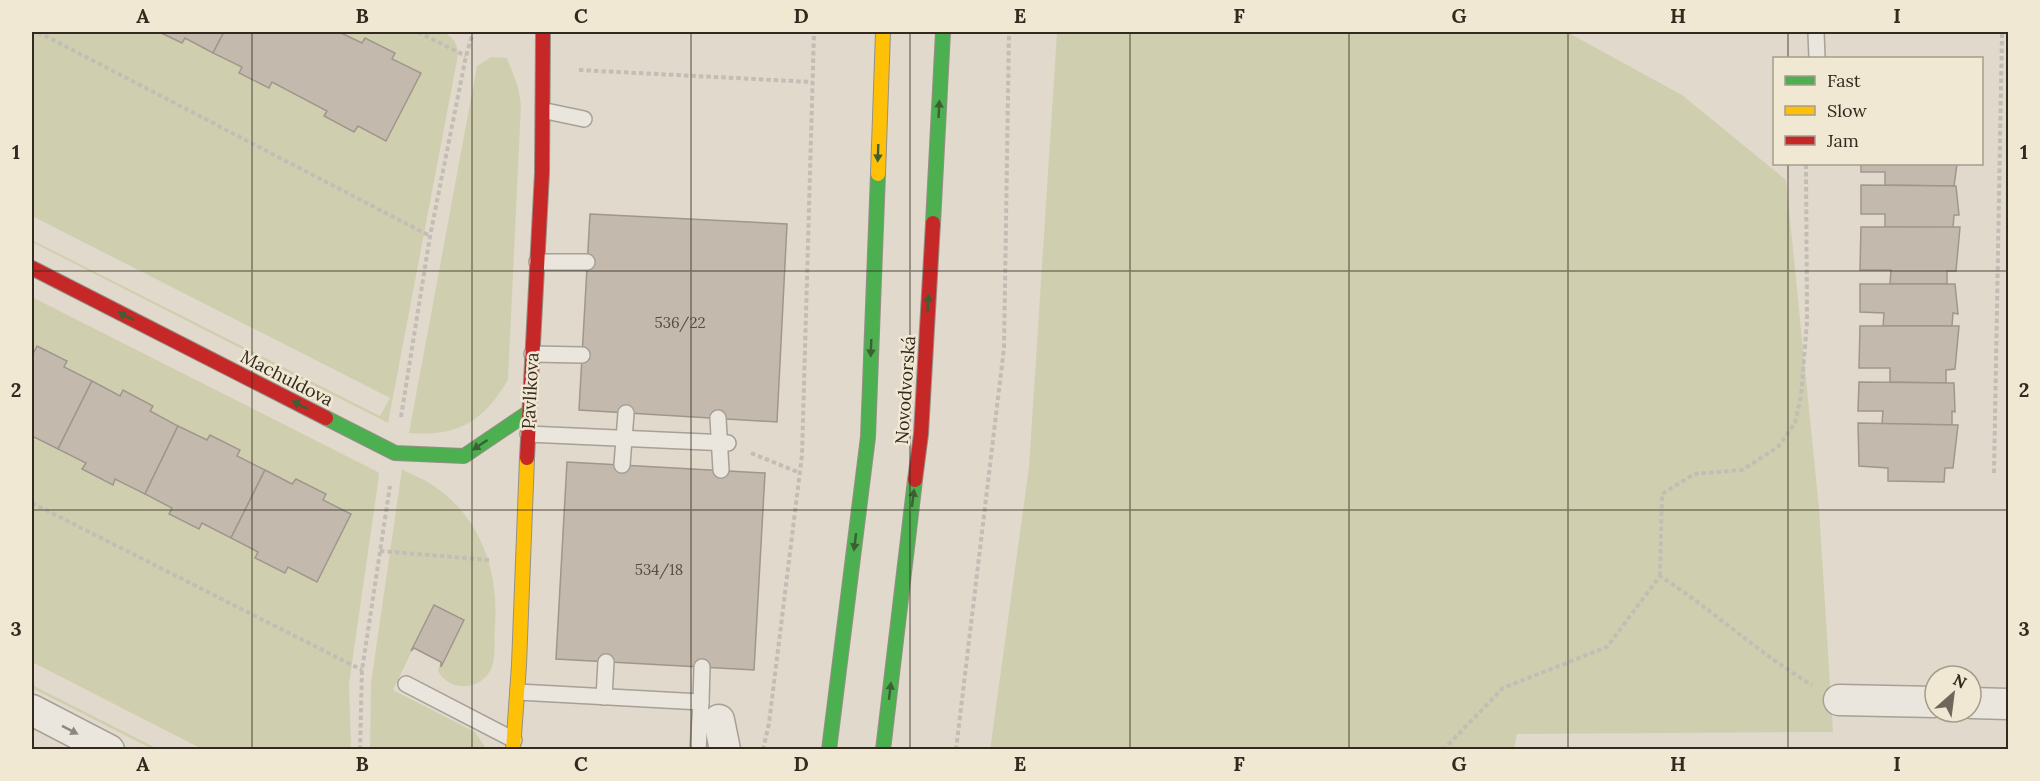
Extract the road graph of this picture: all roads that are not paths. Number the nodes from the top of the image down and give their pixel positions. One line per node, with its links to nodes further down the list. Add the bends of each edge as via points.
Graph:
1 (543, 32): 6 (main road, Pavlíkova)
2 (882, 32): 36 (main road, Novodvorská, one-way to 36, via 867,437)
3 (943, 32): 37 (main road, Novodvorská, one-way to 3, via 921,434)
4 (1816, 32): 5 (lane)
5 (1817, 57)
6 (546, 111): 7 (lane); 8 (main road, Pavlíkova)
7 (584, 119)
8 (537, 262): 9 (lane); 11 (main road, Pavlíkova)
9 (587, 262)
10 (32, 268): 13 (main road, Machuldova, one-way to 10, via 464,456 395,453)
11 (532, 354): 12 (lane); 13 (main road, Pavlíkova)
12 (582, 355)
13 (528, 412): 16 (main road, Pavlíkova)
14 (626, 413): 17 (lane)
15 (718, 418): 18 (lane)
16 (528, 434): 17 (lane); 24 (main road, Pavlíkova)
17 (623, 438): 18 (lane); 19 (lane)
18 (724, 443): 20 (lane)
19 (622, 465)
20 (721, 470)
21 (606, 662): 25 (lane)
22 (702, 667): 31 (lane)
23 (406, 684): 32 (lane)
24 (518, 692): 25 (lane); 32 (main road, Pavlíkova)
25 (604, 697): 31 (lane)
26 (1839, 700): 27 (street)
27 (1923, 702)
28 (1983, 703): 29 (street)
29 (2008, 704)
30 (32, 710): 33 (street, one-way to 33)
31 (710, 711): 34 (lane); 35 (street)
32 (513, 745)
33 (108, 750)
34 (698, 750)
35 (725, 750)
36 (830, 750)
37 (883, 750)

